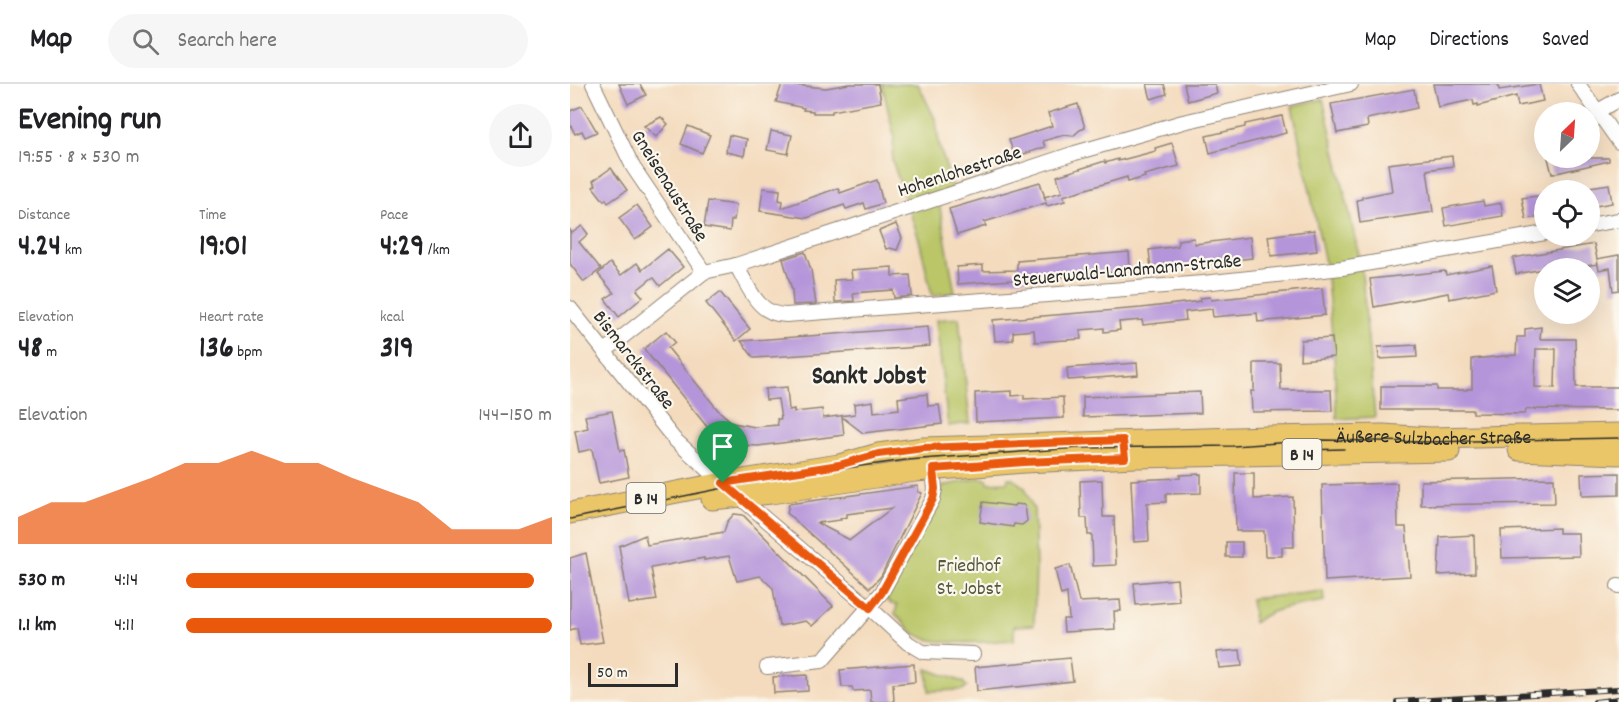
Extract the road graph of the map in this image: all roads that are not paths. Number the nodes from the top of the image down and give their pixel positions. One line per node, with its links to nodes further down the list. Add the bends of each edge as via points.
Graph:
1 (593, 84): 14 (street, Gneisenaustraße, via 633,167)
2 (1351, 84): 4 (street, Hohenlohestraße)
3 (1578, 84): 6 (street)
4 (1303, 89): 13 (street, Hohenlohestraße, via 1075,153)
5 (1619, 99): 7 (street)
6 (1591, 102)
7 (1600, 110)
8 (1600, 114): 9 (street)
9 (1619, 142)
10 (1619, 220): 11 (street)
11 (1600, 223)
12 (1534, 235): 13 (street, Steuerwald-Landmann-Straße, via 1342,268 786,315 775,315 758,305)
13 (736, 265): 14 (street, Hohenlohestraße)
14 (704, 272): 16 (street, Hohenlohestraße)
15 (570, 308): 16 (street, Bismarckstraße)
16 (605, 351): 22 (street, Bismarckstraße, via 674,439)
17 (1619, 435): 18 (main road, Äußere Sulzbacher Straße / B 14, via 1364,435)
18 (1124, 449): 19 (main road, Äußere Sulzbacher Straße / B 14); 20 (main road, Äußere Sulzbacher Straße / B 14)
19 (1078, 451): 21 (main road, Äußere Sulzbacher Straße / B 14); 22 (main road, Äußere Sulzbacher Straße / B 14, via 924,448 878,454)
20 (1619, 454)
21 (933, 469): 22 (main road, Äußere Sulzbacher Straße / B 14, via 766,494); 25 (street, via 933,499)
22 (730, 489): 23 (main road, Äußere Sulzbacher Straße / B 14); 24 (main road, Äußere Sulzbacher Straße / B 14, via 717,498); 25 (street, Bismarckstraße)
23 (570, 513)
24 (570, 526)
25 (870, 608): 26 (street, Bismarckstraße, via 923,652); 27 (street, via 822,661)
26 (973, 654)
27 (767, 667)

